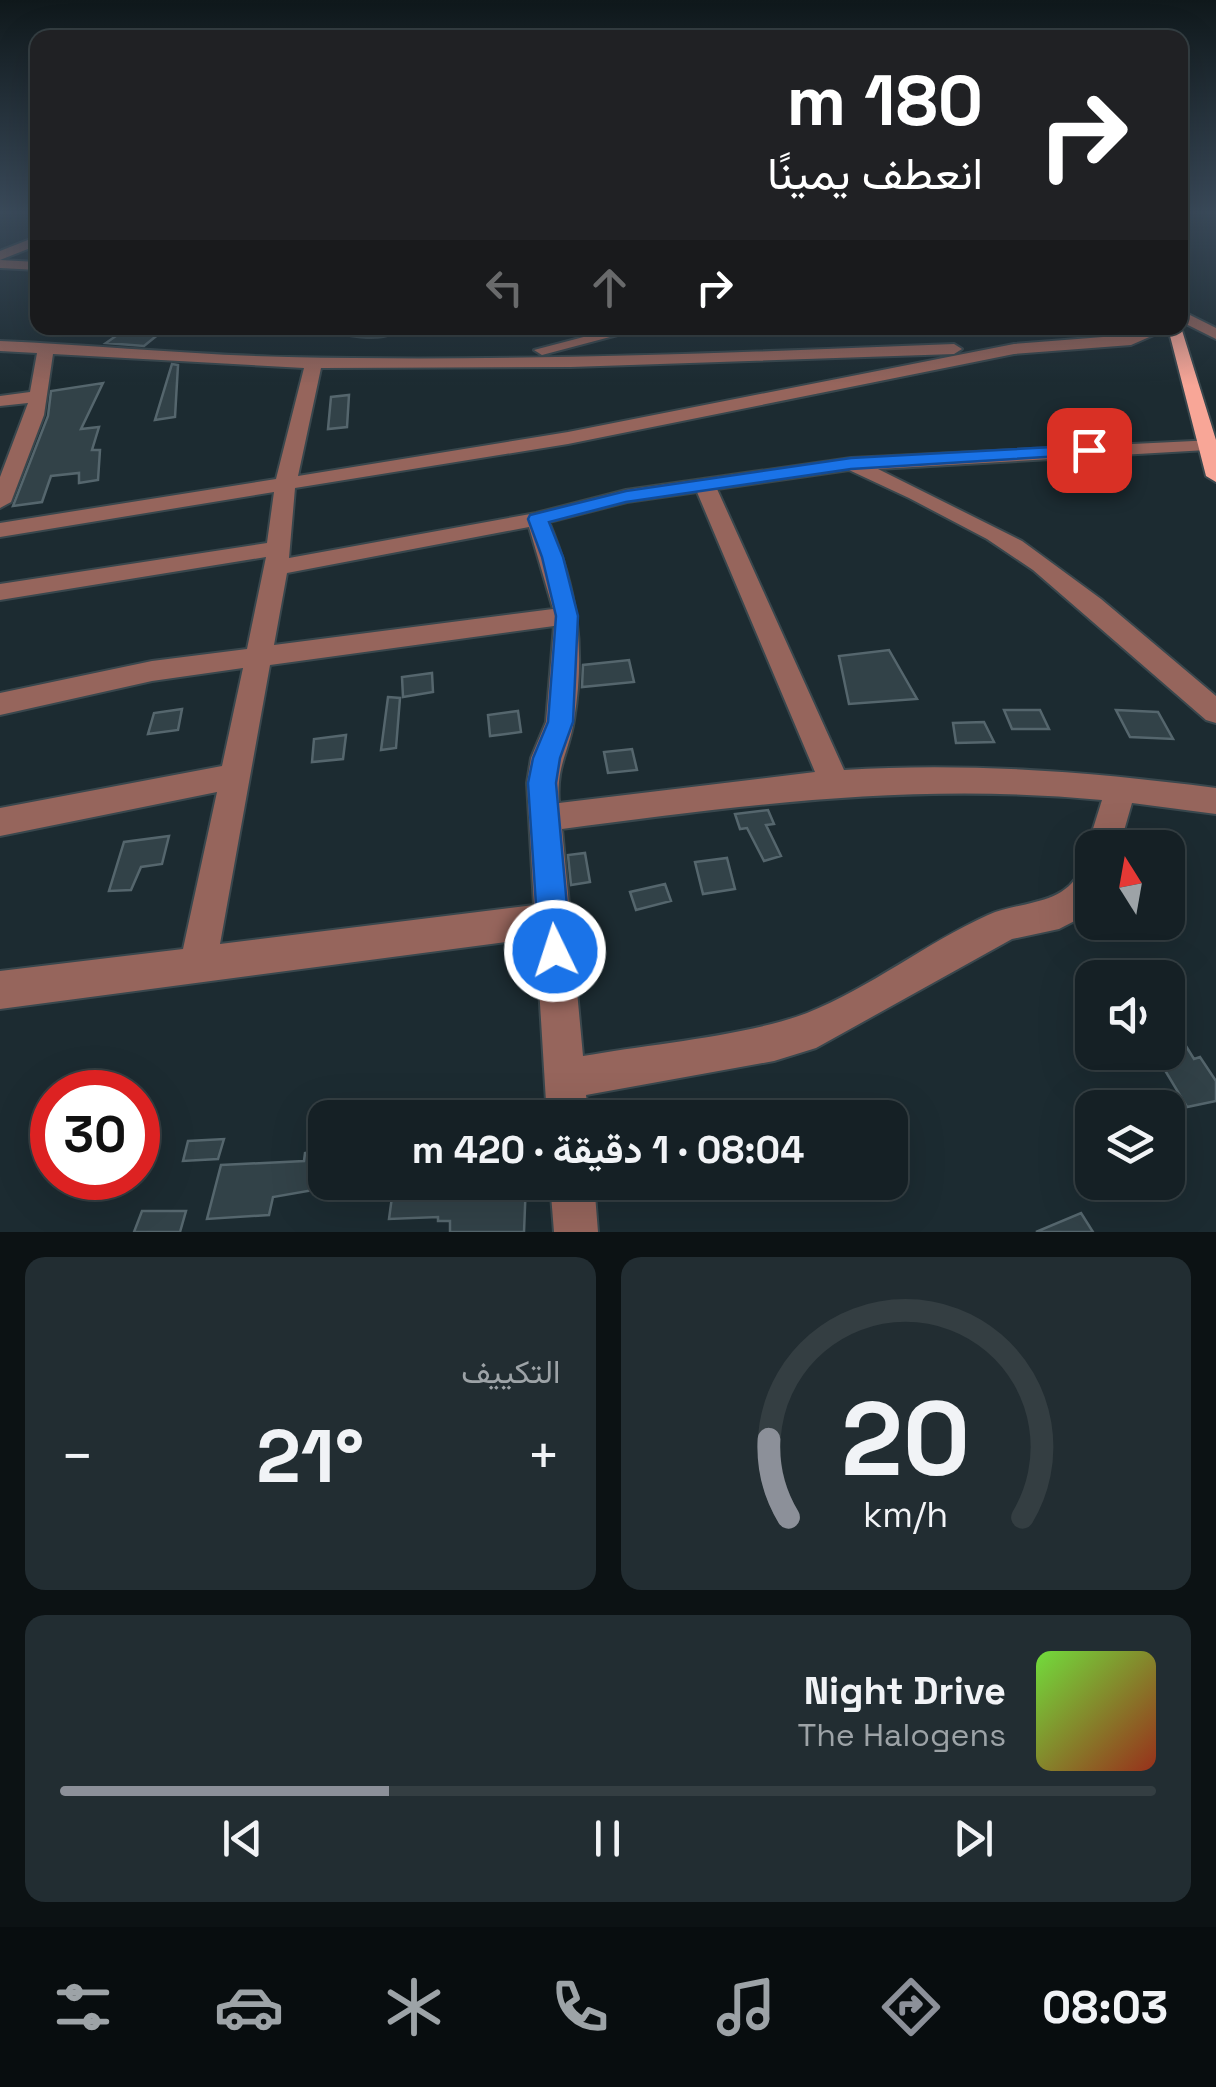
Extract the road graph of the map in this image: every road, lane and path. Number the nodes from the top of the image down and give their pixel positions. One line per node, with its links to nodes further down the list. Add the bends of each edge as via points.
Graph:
1 (1188, 319): 2 (street)
2 (1216, 334)
3 (33, 335): 10 (street)
4 (384, 335): 15 (street)
5 (607, 335): 14 (street)
6 (1100, 335): 9 (street)
7 (1144, 335): 9 (street)
8 (1178, 335): 18 (main road)
9 (1132, 340): 12 (street)
10 (3, 347): 11 (street)
11 (46, 349): 13 (street); 16 (street)
12 (1014, 349): 14 (street); 22 (street, via 568,438)
13 (314, 361): 15 (street); 22 (street)
14 (498, 361): 15 (street)
15 (372, 362)
16 (38, 396): 17 (street); 19 (street)
17 (0, 401)
18 (1207, 444): 20 (street); 21 (main road)
19 (10, 452): 24 (street)
20 (851, 464): 23 (street); 32 (street, via 960,515 1076,589)
21 (1216, 476)
22 (285, 486): 26 (street); 27 (street)
23 (704, 486): 25 (street, via 626,496); 34 (street)
24 (0, 502)
25 (538, 519): 27 (street); 29 (street)
26 (1, 533)
27 (277, 558): 28 (street); 30 (street)
28 (0, 592)
29 (567, 616): 30 (street); 37 (street, via 560,722 542,783)
30 (257, 656): 31 (street); 33 (street)
31 (0, 704)
32 (1216, 712)
33 (234, 776): 38 (street); 42 (street)
34 (835, 783): 35 (street, via 994,779); 37 (street)
35 (1121, 787): 36 (street); 39 (street)
36 (1216, 801)
37 (545, 818): 41 (street)
38 (0, 822)
39 (1108, 830)
40 (1075, 905): 44 (street, via 981,936 816,1029)
41 (552, 919): 42 (street); 44 (street)
42 (198, 964): 43 (street)
43 (0, 990)
44 (565, 1079): 45 (street)
45 (567, 1100)
46 (573, 1200): 47 (street)
47 (576, 1232)

